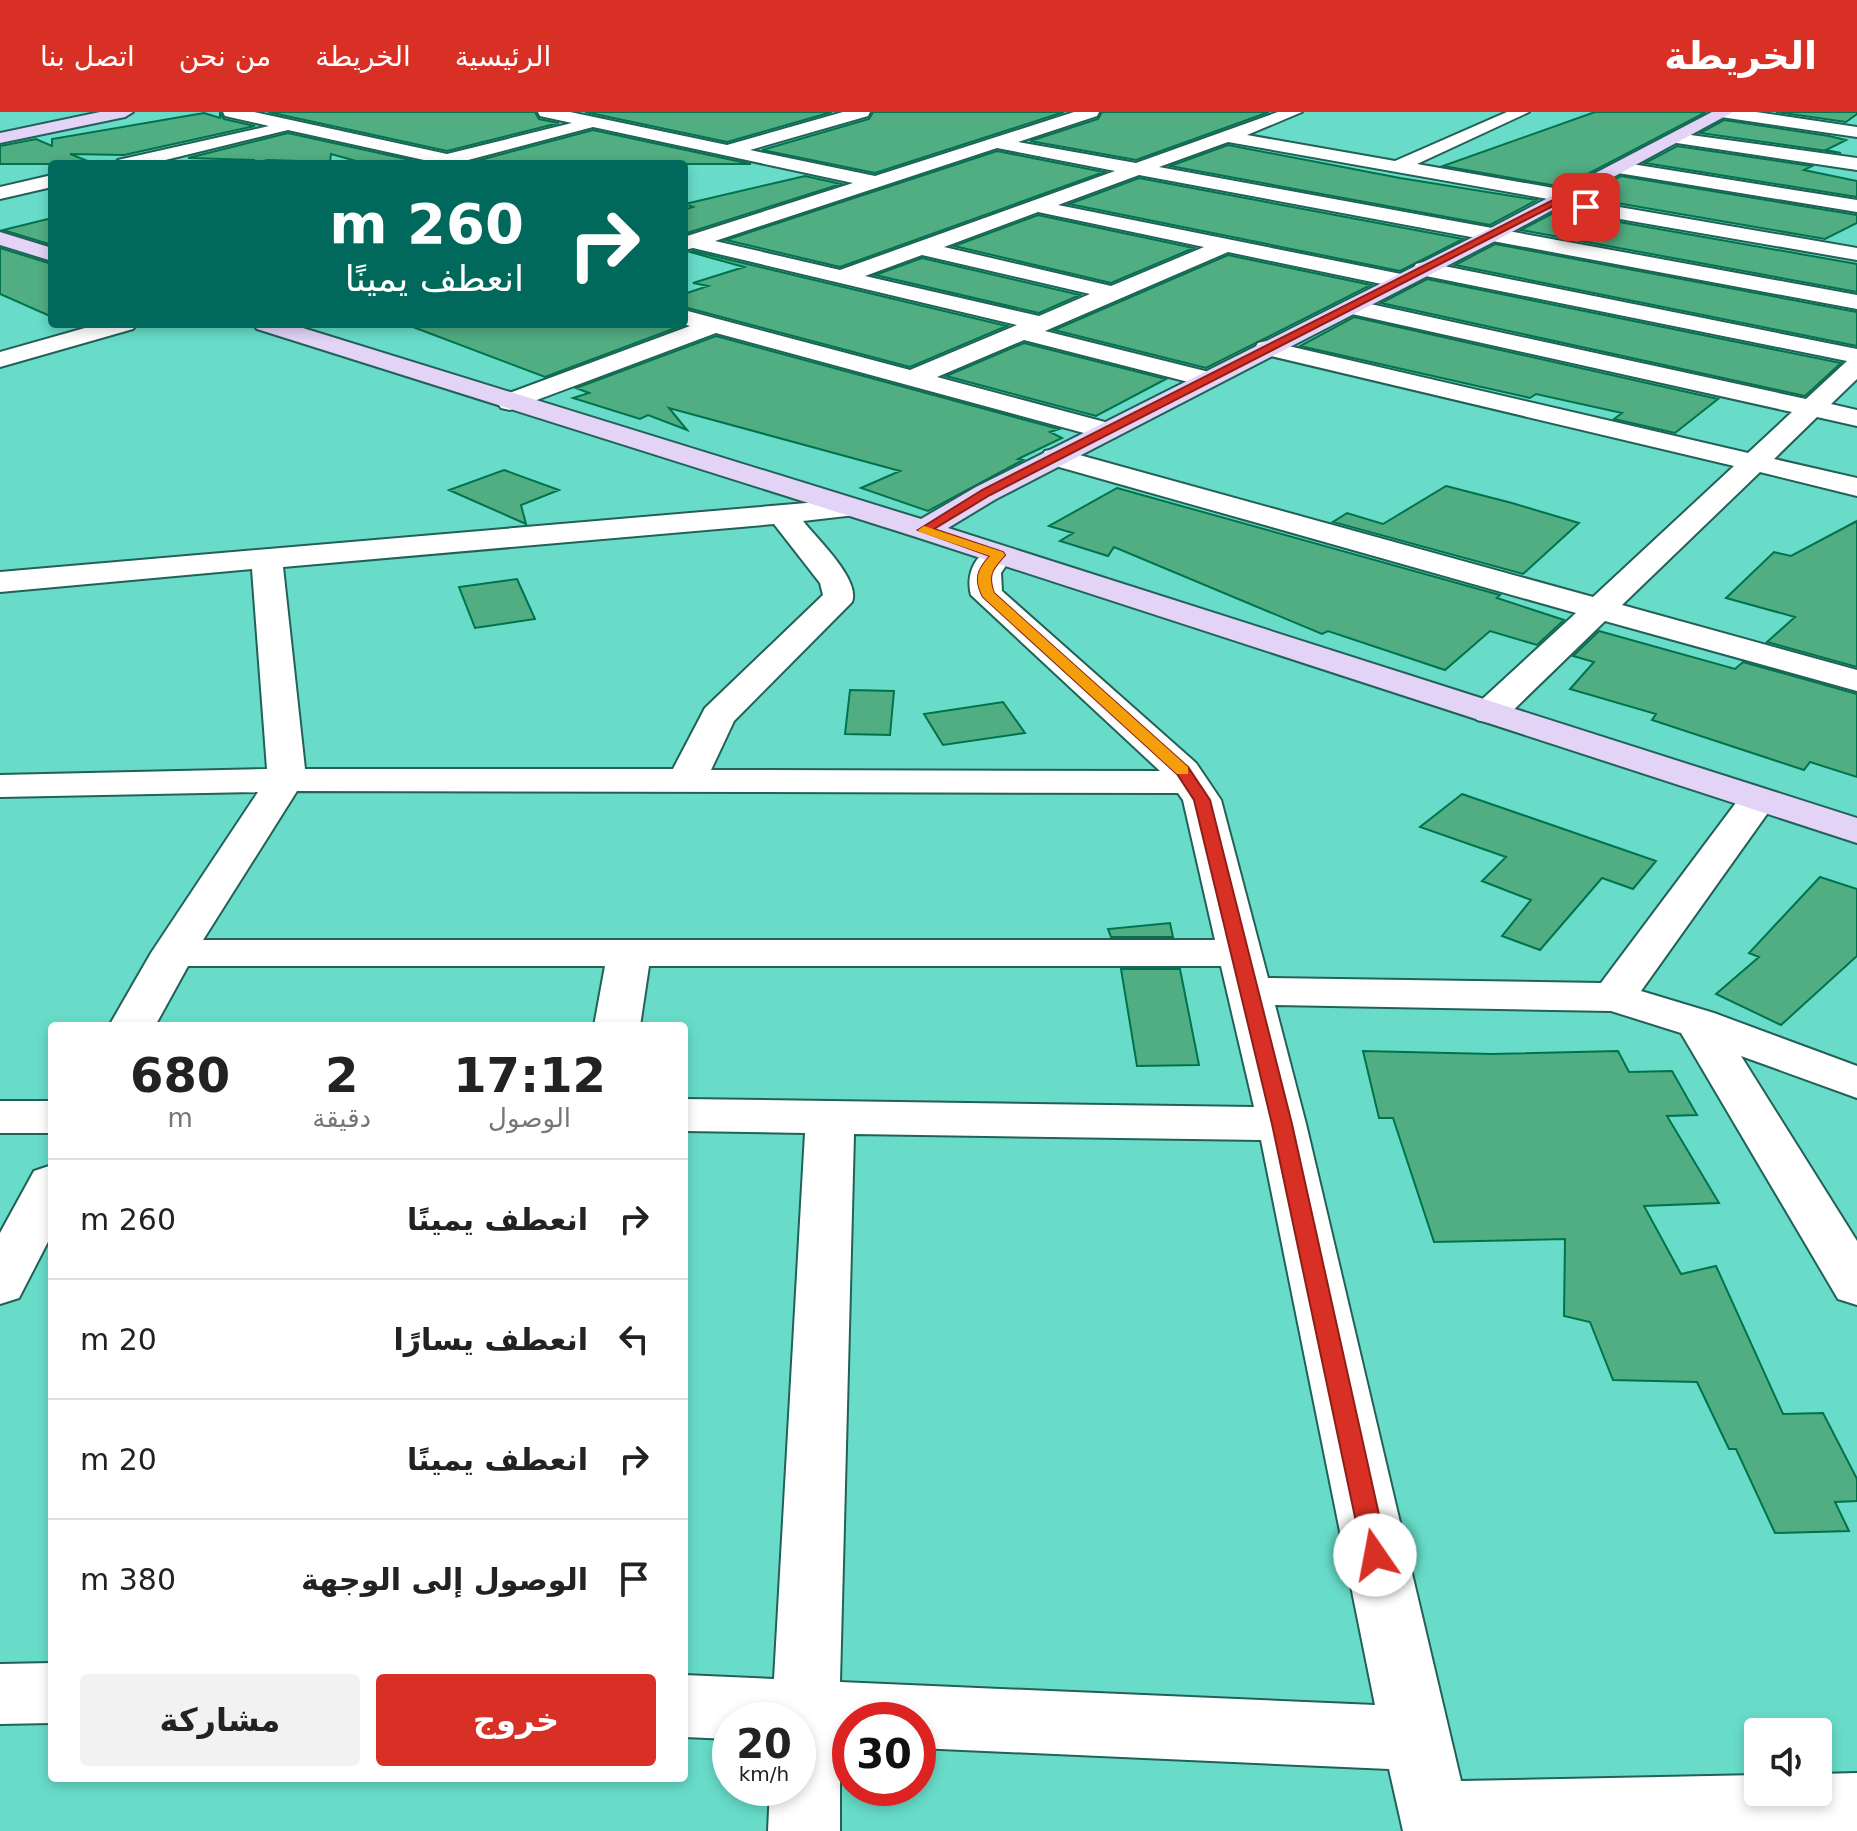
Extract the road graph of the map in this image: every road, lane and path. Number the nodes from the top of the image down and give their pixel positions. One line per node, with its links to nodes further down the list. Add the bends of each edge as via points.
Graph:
1 (231, 112): 13 (street)
2 (546, 112): 11 (street)
3 (636, 112): 11 (street)
4 (862, 112): 23 (street)
5 (1091, 112): 12 (street)
6 (1294, 112): 16 (street)
7 (1472, 112): 10 (street)
8 (1723, 112): 15 (street); 18 (street)
9 (114, 113): 17 (street)
10 (1515, 115): 30 (street)
11 (595, 122): 23 (street); 27 (street)
12 (1056, 123): 14 (street); 21 (street)
13 (292, 126): 20 (street); 25 (street)
14 (1102, 131)
15 (1857, 132)
16 (1226, 137): 22 (street); 30 (street)
17 (0, 138)
18 (1676, 138): 29 (street); 31 (street)
19 (1164, 142): 22 (street)
20 (369, 143): 24 (street); 26 (street)
21 (996, 143): 32 (street); 34 (street)
22 (1195, 148): 32 (street)
23 (728, 150): 28 (street); 34 (street)
24 (314, 152)
25 (143, 160)
26 (432, 160)
27 (447, 160)
28 (693, 161)
29 (1857, 164)
30 (1396, 167): 36 (street)
31 (1619, 168): 36 (street); 38 (street)
32 (1138, 169): 37 (street); 39 (street)
33 (48, 182): 35 (street)
34 (877, 182): 41 (street)
35 (0, 193)
36 (1560, 199): 39 (street); 46 (street)
37 (1036, 206): 43 (street); 44 (street)
38 (1857, 206)
39 (1492, 235): 47 (street); 51 (street)
40 (0, 238): 45 (street)
41 (688, 242)
42 (688, 242): 48 (street)
43 (1226, 245): 49 (street); 50 (street)
44 (921, 248): 48 (street); 50 (street)
45 (48, 254)
46 (1857, 254)
47 (1424, 269): 49 (street); 61 (street)
48 (844, 276): 57 (street)
49 (1401, 281): 52 (street)
50 (1113, 293): 57 (street)
51 (1857, 302)
52 (1352, 307): 59 (street); 67 (street)
53 (688, 318): 54 (street)
54 (715, 325): 64 (street); 66 (street)
55 (111, 328): 60 (street)
56 (278, 328): 66 (street)
57 (1032, 328): 64 (street); 65 (street)
58 (0, 338): 60 (street)
59 (1267, 348): 65 (street); 71 (street)
60 (34, 350): 62 (street)
61 (1857, 356)
62 (0, 360)
63 (1857, 365): 67 (street)
64 (914, 378): 69 (street)
65 (1208, 379): 69 (street)
66 (510, 402): 73 (street)
67 (1813, 408): 68 (street); 71 (street)
68 (1857, 418)
69 (1106, 431): 70 (street)
70 (1055, 457): 75 (street); 79 (street)
71 (1755, 463): 72 (street); 79 (street)
72 (1857, 487)
73 (854, 508): 74 (street); 75 (street)
74 (782, 515): 77 (street); 83 (street, via 836,582 839,595 718,716)
75 (924, 530): 76 (street)
76 (998, 555): 81 (street); 84 (street, via 985,568 987,595)
77 (267, 560): 78 (street); 82 (street)
78 (0, 582)
79 (1600, 610): 80 (street); 81 (street)
80 (1857, 681)
81 (1490, 712): 86 (street)
82 (285, 780): 83 (street); 85 (street); 88 (street)
83 (686, 782): 84 (street)
84 (1192, 782): 90 (street, via 1202,800)
85 (0, 786)
86 (1758, 800): 87 (street); 91 (street)
87 (1857, 831)
88 (173, 953): 89 (street); 92 (street)
89 (629, 953): 90 (street); 93 (street)
90 (1242, 972): 91 (street); 100 (street)
91 (1614, 997): 94 (street)
92 (134, 1022)
93 (618, 1022)
94 (1698, 1023): 95 (street); 103 (street)
95 (1857, 1083)
96 (688, 1115): 99 (street)
97 (0, 1117): 98 (street)
98 (48, 1117)
99 (830, 1117): 100 (street); 106 (street)
100 (1282, 1124): 110 (street)
101 (48, 1191): 102 (street)
102 (0, 1284)
103 (1857, 1285)
104 (48, 1693): 105 (street)
105 (0, 1694)
106 (806, 1702)
107 (688, 1706): 108 (street)
108 (712, 1707)
109 (816, 1711): 110 (street)
110 (1416, 1739): 113 (street)
111 (804, 1806): 114 (street)
112 (1857, 1807): 113 (street)
113 (1438, 1823)
114 (804, 1831)

